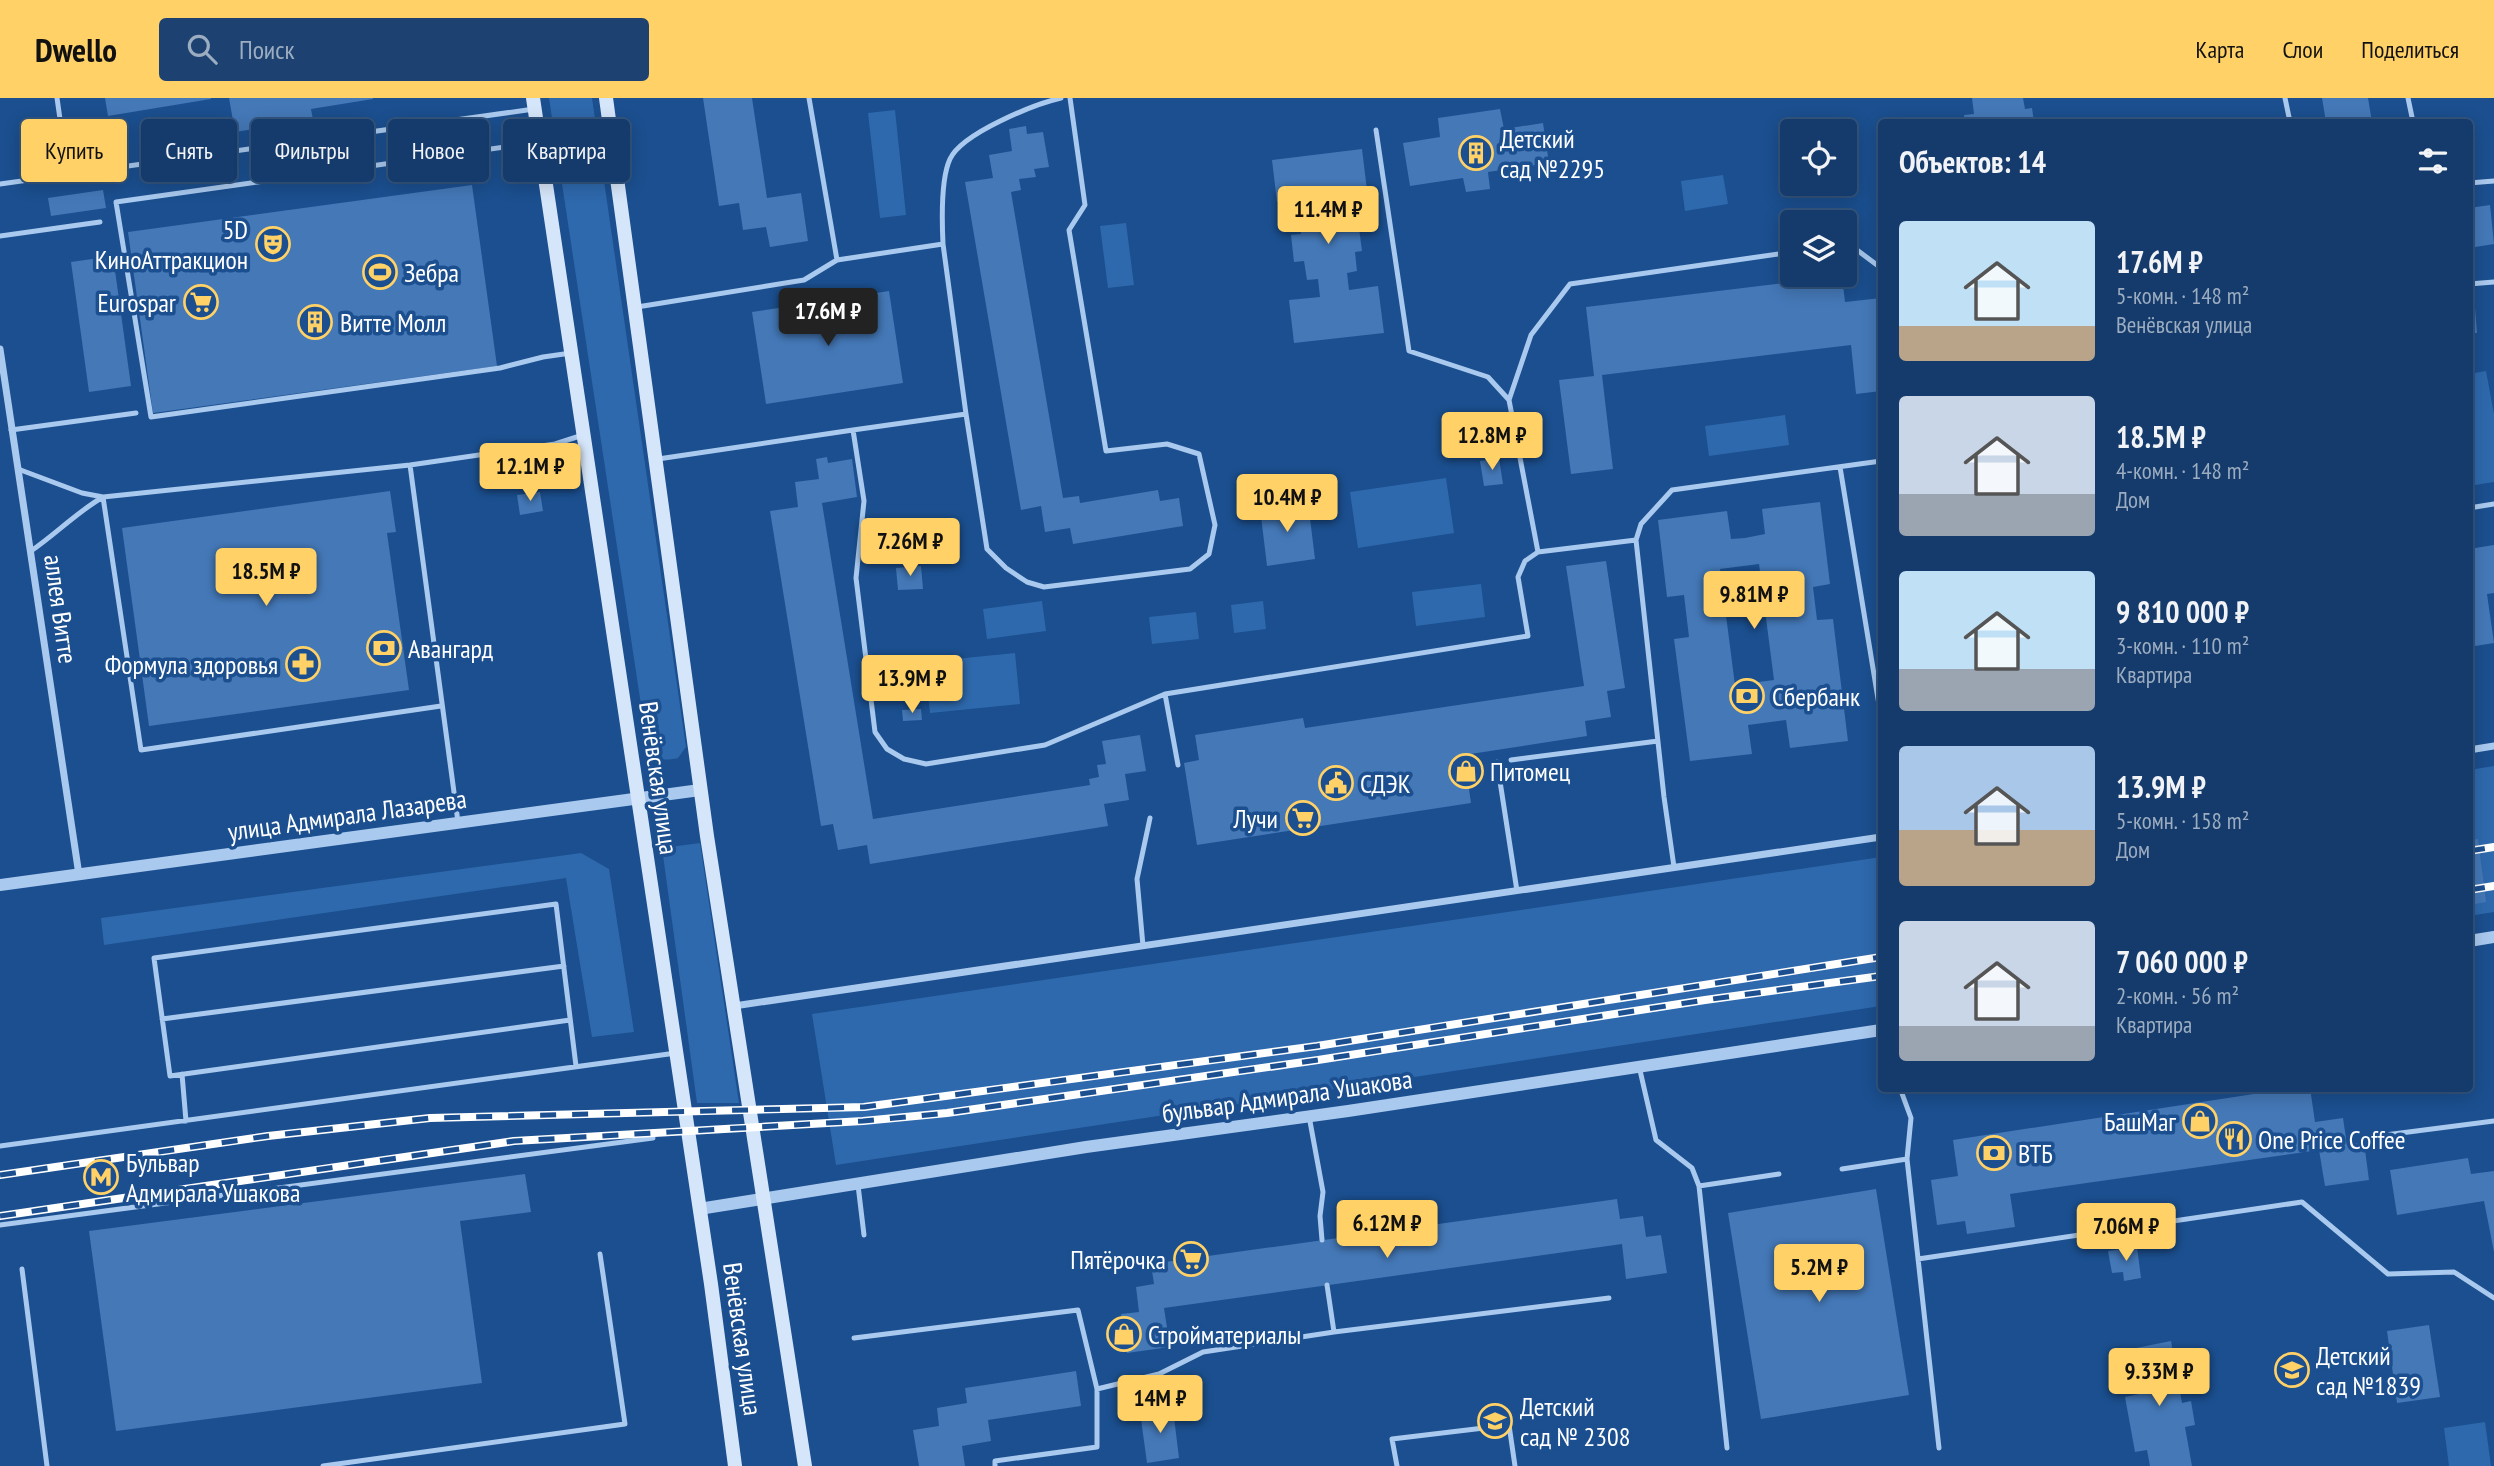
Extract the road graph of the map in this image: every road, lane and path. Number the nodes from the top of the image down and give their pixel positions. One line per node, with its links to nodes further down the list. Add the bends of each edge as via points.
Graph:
1 (57, 98): 10 (lane)
2 (606, 98): 30 (main road, Венёвская улица)
3 (810, 98): 26 (lane)
4 (1061, 98): 8 (lane)
5 (1070, 98): 35 (lane, via 1085,205 1069,230 1105,451 1167,444 1199,454 1215,525 1209,554 1190,569 1044,587 1027,582 988,549)
6 (2285, 98): 11 (lane)
7 (2408, 98): 12 (lane)
8 (1037, 101): 23 (lane, via 967,141 950,158)
9 (533, 103): 15 (lane)
10 (60, 119)
11 (2289, 119)
12 (2412, 119)
13 (1376, 130): 33 (lane, via 1409,351 1488,377)
14 (503, 147): 32 (lane, via 116,202 151,417 500,369)
15 (127, 166)
16 (21, 181): 20 (lane)
17 (2494, 181): 19 (lane)
18 (546, 182): 32 (main road, Венёвская улица)
19 (2473, 183)
20 (0, 184)
21 (100, 222): 22 (lane)
22 (0, 236)
23 (943, 244): 26 (lane); 35 (lane)
24 (1857, 250): 27 (lane)
25 (1780, 254): 33 (lane, via 1570,284 1531,335)
26 (837, 260): 30 (lane, via 804,280)
27 (1878, 266)
28 (2494, 282): 29 (lane)
29 (2473, 284)
30 (634, 308): 39 (main road, Венёвская улица)
31 (0, 349): 36 (street, аллея Витте)
32 (571, 353): 38 (main road, Венёвская улица)
33 (1509, 400): 49 (lane)
34 (136, 413): 36 (lane)
35 (966, 414): 37 (lane)
36 (11, 430): 43 (street, аллея Витте)
37 (853, 430): 39 (lane); 50 (lane, via 864,501 856,579 876,732 887,749 926,764 1045,745)
38 (583, 435): 41 (lane, via 555,444); 60 (main road, Венёвская улица)
39 (655, 459): 59 (main road, Венёвская улица)
40 (1878, 461): 42 (lane)
41 (410, 465): 44 (lane); 52 (lane)
42 (1840, 467): 47 (lane, via 1672,490 1641,524); 51 (lane)
43 (18, 469): 44 (lane); 48 (street, аллея Витте)
44 (103, 497): 48 (lane); 52 (lane, via 141,750)
45 (2494, 504): 46 (lane)
46 (2473, 507)
47 (1636, 540): 49 (lane); 53 (lane)
48 (31, 551): 65 (street, аллея Витте)
49 (1538, 552): 50 (lane, via 1525,561 1518,576 1528,636)
50 (1165, 694): 58 (lane)
51 (1878, 698)
52 (441, 706): 62 (lane)
53 (1658, 741): 56 (lane); 64 (lane)
54 (2494, 746): 55 (street)
55 (2473, 749)
56 (1511, 760)
57 (1497, 762): 67 (lane)
58 (1178, 765)
59 (700, 790): 60 (street, улица Адмирала Лазарева); 72 (main road, Венёвская улица)
60 (637, 798): 62 (street, улица Адмирала Лазарева); 76 (main road, Венёвская улица)
61 (1150, 818): 70 (lane, via 1137,878)
62 (458, 823): 65 (street, улица Адмирала Лазарева)
63 (1878, 837): 64 (street)
64 (1674, 867): 67 (street)
65 (79, 875): 66 (street, улица Адмирала Лазарева)
66 (0, 885)
67 (1517, 891): 70 (street)
68 (2494, 937): 69 (street)
69 (2473, 940)
70 (1143, 946): 72 (street)
71 (564, 966): 73 (lane); 73 (lane, via 556,904 154,958); 74 (lane)
72 (734, 1006): 92 (main road, Венёвская улица)
73 (162, 1018): 79 (lane, via 170,1076)
74 (570, 1020): 77 (lane); 79 (lane)
75 (1878, 1030): 78 (street, бульвар Адмирала Ушакова)
76 (676, 1053): 77 (lane); 93 (main road, Венёвская улица)
77 (576, 1066): 82 (lane)
78 (1639, 1066): 81 (street, бульвар Адмирала Ушакова); 91 (lane, via 1656,1140 1692,1168)
79 (182, 1074): 82 (lane)
80 (1901, 1092): 87 (lane, via 1911,1118)
81 (1309, 1116): 90 (street, бульвар Адмирала Ушакова); 96 (lane, via 1324,1192)
82 (186, 1121): 86 (lane)
83 (2494, 1121): 85 (lane)
84 (653, 1138): 94 (lane)
85 (2362, 1138)
86 (0, 1146)
87 (1907, 1159): 88 (lane); 98 (lane)
88 (1842, 1169)
89 (1779, 1174): 91 (lane)
90 (858, 1185): 92 (street, бульвар Адмирала Ушакова); 95 (lane)
91 (1699, 1186): 106 (lane)
92 (763, 1199): 93 (street, бульвар Адмирала Ушакова); 111 (main road, Венёвская улица)
93 (699, 1209): 110 (main road, Венёвская улица)
94 (0, 1225)
95 (864, 1235)
96 (1322, 1240)
97 (600, 1254): 109 (lane, via 625,1424)
98 (1918, 1259): 102 (lane, via 2302,1202 2388,1273 2454,1272); 107 (lane)
99 (22, 1269): 108 (lane)
100 (1327, 1285): 103 (lane)
101 (1609, 1298): 103 (lane)
102 (2494, 1298)
103 (1334, 1332): 105 (lane, via 1203,1352 1159,1374)
104 (854, 1338): 105 (lane, via 1077,1310)
105 (1097, 1390): 112 (lane, via 1097,1447 995,1461)
106 (1727, 1448)
107 (1939, 1448)
108 (47, 1466)
109 (323, 1466)
110 (736, 1466)
111 (805, 1466)
112 (995, 1466)
113 (1396, 1466): 114 (lane, via 1392,1439 1508,1425)
114 (1516, 1466)

